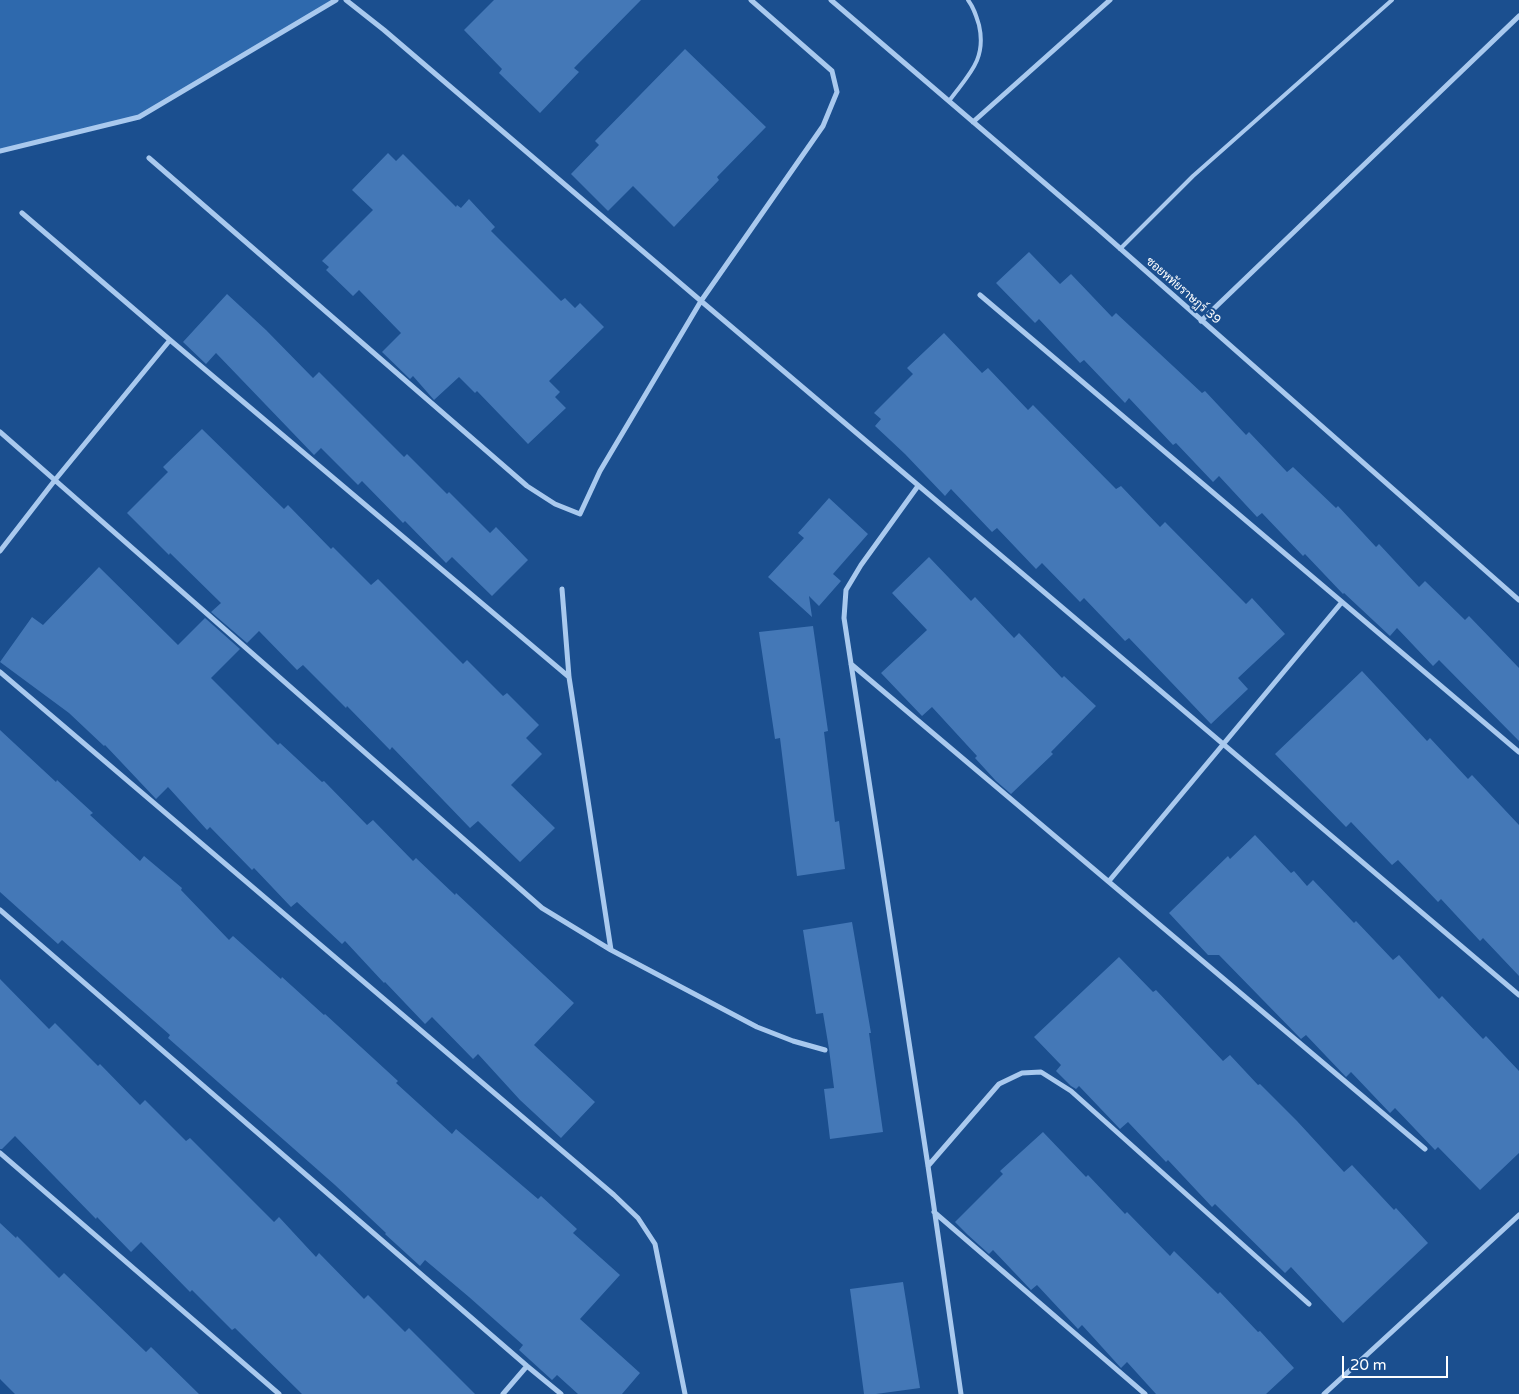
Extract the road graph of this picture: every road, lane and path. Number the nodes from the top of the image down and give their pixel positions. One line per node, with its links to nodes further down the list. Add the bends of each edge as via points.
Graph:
1 (336, 0): 11 (street, via 139,116)
2 (346, 0): 16 (street)
3 (751, 0): 16 (street, via 832,71 837,92 823,126)
4 (830, 0): 9 (street, ซอยหทัยราษฎร์ 39)
5 (968, 0): 9 (lane, via 974,8 982,45 977,64)
6 (1110, 0): 10 (street)
7 (1392, 0): 14 (lane, via 1193,176)
8 (1519, 16): 17 (street)
9 (949, 101): 10 (street, ซอยหทัยราษฎร์ 39)
10 (973, 122): 14 (street, ซอยหทัยราษฎร์ 39)
11 (0, 151)
12 (149, 158): 16 (street, via 527,486 555,504 580,514 600,471)
13 (22, 213): 18 (street)
14 (1120, 249): 17 (street, ซอยหทัยราษฎร์ 39)
15 (980, 296): 25 (street)
16 (701, 301): 21 (street)
17 (1201, 321): 24 (street, ซอยหทัยราษฎร์ 39)
18 (170, 340): 20 (street); 28 (street)
19 (0, 432): 20 (street)
20 (55, 480): 22 (street); 33 (street, via 542,908)
21 (918, 486): 26 (street, via 846,590 844,618); 29 (street)
22 (0, 551)
23 (562, 589): 28 (street)
24 (1519, 600)
25 (1342, 602): 29 (street); 30 (street)
26 (850, 663): 31 (street); 38 (street)
27 (0, 672): 46 (street, via 638,1218 655,1244)
28 (569, 677): 33 (street)
29 (1224, 744): 31 (street); 34 (street)
30 (1519, 752)
31 (1109, 881): 36 (street)
32 (0, 910): 42 (street)
33 (611, 950): 35 (street, via 757,1027)
34 (1519, 995)
35 (826, 1050)
36 (1425, 1149)
37 (0, 1154): 43 (street)
38 (928, 1166): 39 (street); 41 (street, via 999,1084 1022,1074 1041,1072 1072,1091)
39 (934, 1212): 47 (street); 48 (street)
40 (1519, 1215): 49 (street)
41 (1310, 1304)
42 (527, 1366): 44 (street); 45 (street)
43 (279, 1394)
44 (503, 1394)
45 (561, 1394)
46 (685, 1394)
47 (961, 1394)
48 (1145, 1394)
49 (1324, 1394)

